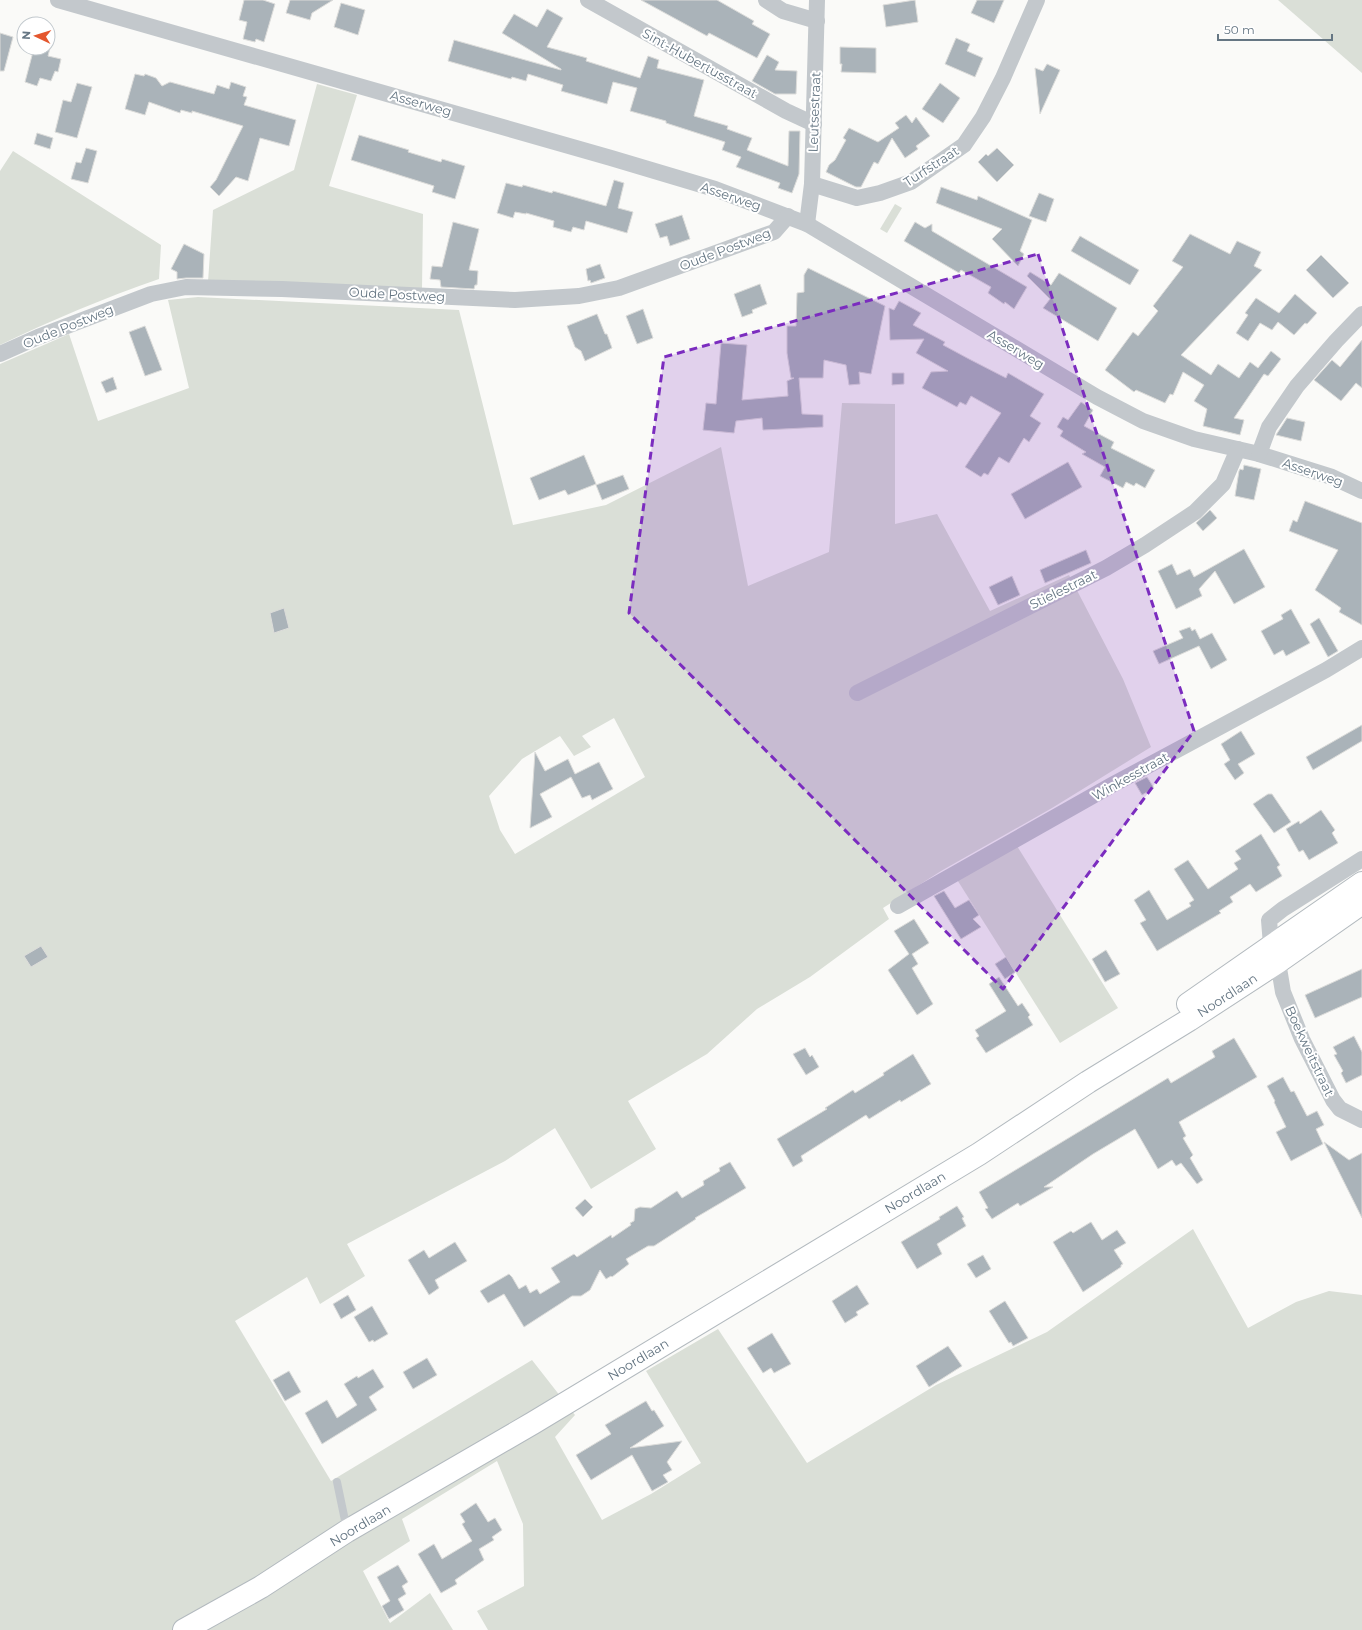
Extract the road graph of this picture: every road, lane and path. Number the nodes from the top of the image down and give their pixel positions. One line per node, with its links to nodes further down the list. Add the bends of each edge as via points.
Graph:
1 (58, 0): 9 (street, Asserweg, via 611,158 715,189)
2 (588, 0): 7 (street, Sint-Hubertusstraat, via 786,111)
3 (766, 0): 6 (street, via 783,11)
4 (817, 0): 6 (street, Leutsestraat)
5 (1037, 0): 8 (street, Turfstraat, via 1003,78 983,117 964,145 910,182 880,193 857,198)
6 (817, 21): 7 (street, Leutsestraat)
7 (814, 124): 8 (street, Leutsestraat)
8 (812, 184): 10 (street, Leutsestraat)
9 (788, 216): 10 (street, Asserweg); 12 (street, Oude Postweg, via 774,232 619,288 579,296 515,300 290,289 186,287 151,294)
10 (807, 224): 13 (street, Asserweg, via 1097,397 1143,421 1194,439)
11 (1362, 314): 14 (street, via 1297,386 1269,427)
12 (0, 354)
13 (1238, 449): 14 (street, Asserweg); 17 (street, Stielestraat, via 1222,484 1195,512 1145,545 1106,568)
14 (1259, 454): 15 (street, Asserweg, via 1332,477)
15 (1362, 491)
16 (1362, 648): 21 (street, Winkesstraat)
17 (857, 693)
18 (1362, 858): 22 (street, via 1270,920)
19 (1362, 883): 22 (main road, Noordlaan)
20 (1362, 903): 22 (main road, Noordlaan)
21 (898, 906)
22 (1274, 954): 23 (street, Boekweitstraat, via 1283,992 1302,1039 1333,1100 1340,1109); 25 (main road, Noordlaan, via 1189,1020 1088,1082 979,1154 533,1423)
23 (1362, 1120)
24 (337, 1482): 25 (lane)
25 (347, 1531): 26 (main road, Noordlaan, via 261,1587)
26 (184, 1630)

